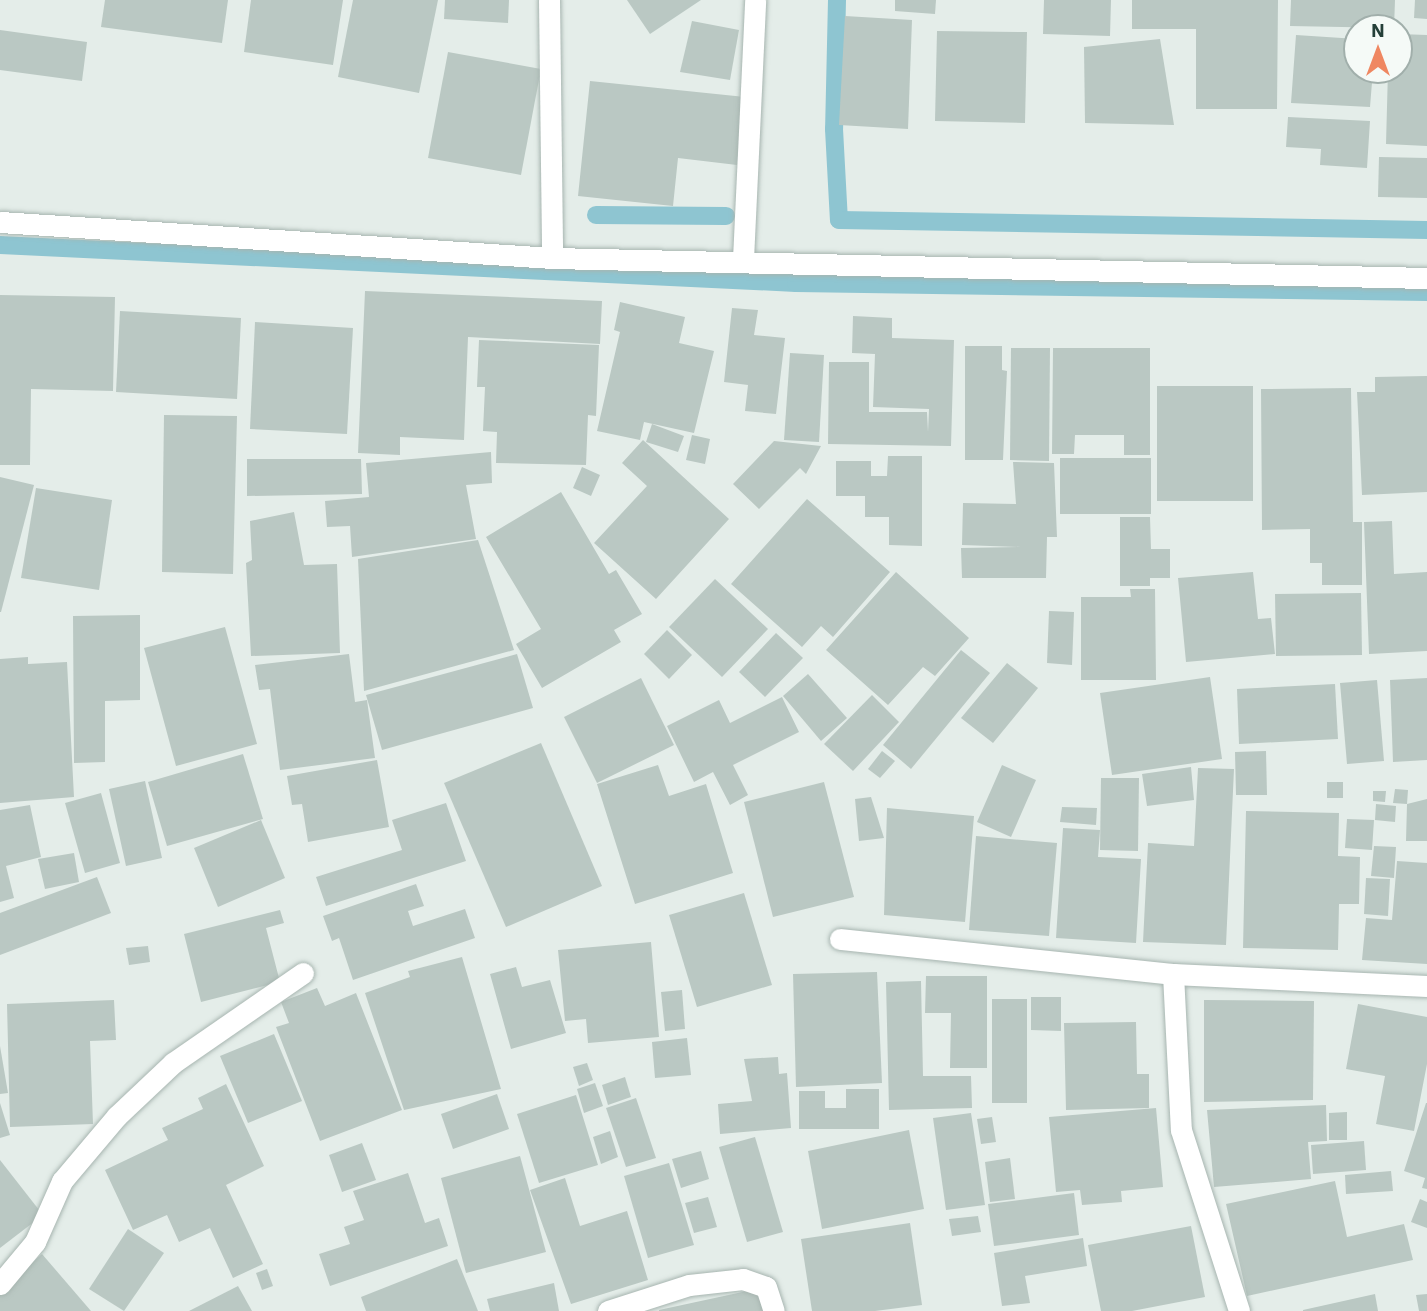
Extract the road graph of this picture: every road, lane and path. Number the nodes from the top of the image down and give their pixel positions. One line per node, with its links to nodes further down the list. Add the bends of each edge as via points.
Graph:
1 (549, 0): 4 (street)
2 (755, 0): 5 (street)
3 (0, 222): 4 (street)
4 (552, 258): 5 (street)
5 (743, 259): 6 (street)
6 (1427, 278)
7 (840, 939): 9 (street)
8 (303, 973): 11 (street, via 173,1063 117,1116 62,1181 35,1242)
9 (1173, 974): 10 (street); 14 (street, via 1181,1130)
10 (1427, 986)
11 (0, 1284)
12 (608, 1311): 13 (street, via 689,1285 743,1279 766,1287)
13 (774, 1311)
14 (1239, 1311)

